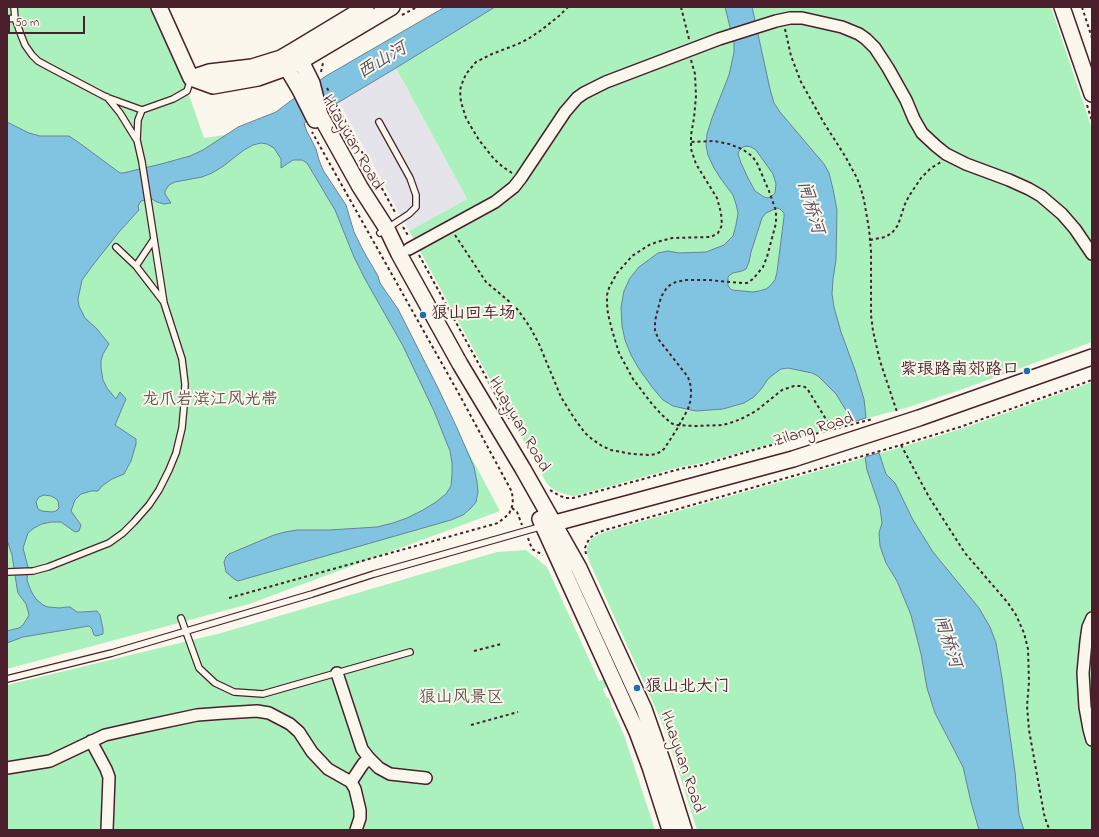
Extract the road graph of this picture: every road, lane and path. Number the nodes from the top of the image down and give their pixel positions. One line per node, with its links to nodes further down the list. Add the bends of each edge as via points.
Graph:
1 (14, 7): 9 (lane)
2 (159, 7): 15 (main road)
3 (366, 7): 14 (main road)
4 (392, 7): 14 (main road)
5 (568, 7): 25 (path, via 528,39 476,62 466,74 461,86 463,110 479,140 502,167)
6 (681, 7): 13 (path)
7 (1062, 7): 17 (main road)
8 (1082, 7): 12 (path)
9 (15, 18): 10 (lane); 18 (lane, via 25,45 38,61)
10 (7, 19)
11 (777, 21): 13 (street); 24 (street, via 802,18 842,27 866,39 888,68 922,133); 31 (path, via 801,82 857,178 864,200)
12 (1092, 38)
13 (690, 51): 23 (path, via 696,96); 25 (street, via 606,82 577,98)
14 (290, 59): 15 (main road, via 258,78 213,86); 20 (main road, Huayuan Road, via 306,86)
15 (191, 78): 19 (lane, via 187,91)
16 (327, 88): 26 (path)
17 (1092, 94)
18 (106, 97): 19 (lane); 22 (lane)
19 (142, 110): 22 (lane, via 138,120)
20 (315, 121): 29 (main road, Huayuan Road); 46 (path, via 512,492)
21 (379, 122): 29 (lane, via 410,178 416,195 416,207)
22 (137, 140): 30 (lane)
23 (691, 142): 42 (path, via 696,164 720,206 721,230 710,237 672,238 641,250 617,272 607,295 612,330 625,365 652,404 662,415); 42 (path, via 714,141 729,144 752,156 769,191 776,211 776,223 763,267 753,280 747,283 686,280 670,285 661,297 655,331 690,381 691,387 690,402)
24 (950, 156): 31 (path, via 921,178 909,196 898,225 892,233); 34 (street, via 1041,196 1062,214)
25 (521, 178): 28 (street, via 495,202)
26 (399, 218)
27 (402, 225): 33 (path)
28 (450, 227): 33 (street); 42 (path, via 486,282 518,310 530,327 561,397 585,433 611,450 650,455 664,449)
29 (383, 231): 47 (main road, Huayuan Road, via 399,254 460,364 523,469)
30 (154, 239): 35 (lane); 36 (lane)
31 (870, 240): 39 (path, via 873,331 880,361 898,413)
32 (116, 247): 35 (lane)
33 (412, 247): 41 (path)
34 (1092, 254)
35 (136, 266): 36 (lane)
36 (164, 303): 51 (lane, via 182,358 185,384 182,428 176,453 160,490 134,522 109,543 48,567 33,571)
37 (1092, 357): 47 (main road, Zilang Road, via 793,459)
38 (1092, 380): 44 (path, via 997,414)
39 (890, 414)
40 (876, 418): 43 (path)
41 (510, 421)
42 (679, 425): 43 (path, via 722,425 733,422 756,411 782,390 800,386 808,390)
43 (832, 430): 45 (path, via 573,498 560,496)
44 (901, 444): 50 (path, via 604,530 590,538 585,548); 73 (path, via 929,497 965,553 1008,603 1024,633 1028,649 1029,730 1044,814)
45 (548, 489)
46 (512, 508): 48 (path, via 517,512); 52 (path, via 510,514 498,523)
47 (548, 525): 48 (lane); 71 (main road, Huayuan Road, via 637,732); 72 (main road, Huayuan Road, via 579,568 644,709)
48 (525, 531): 49 (path, via 532,549); 55 (lane)
49 (544, 556)
50 (587, 559)
51 (8, 572)
52 (229, 598)
53 (181, 618): 55 (lane)
54 (1092, 618): 63 (street, via 1088,627 1083,673 1085,707)
55 (185, 632): 59 (lane, via 199,668 215,683 234,692 263,694); 60 (lane, via 112,654)
56 (501, 644): 57 (path)
57 (474, 651)
58 (410, 652): 59 (lane)
59 (337, 673): 65 (street, via 362,749)
60 (7, 679)
61 (518, 712): 62 (path)
62 (471, 725)
63 (1092, 740)
64 (91, 741): 66 (street, via 50,761); 68 (street, via 105,735 197,715 258,711 269,713 290,724 328,769); 69 (street, via 109,776)
65 (369, 758): 67 (street, via 390,774); 68 (street)
66 (7, 768)
67 (426, 778)
68 (352, 782): 70 (street, via 360,810)
69 (107, 830)
70 (356, 830)
71 (670, 830)
72 (684, 830)
73 (1050, 830)

